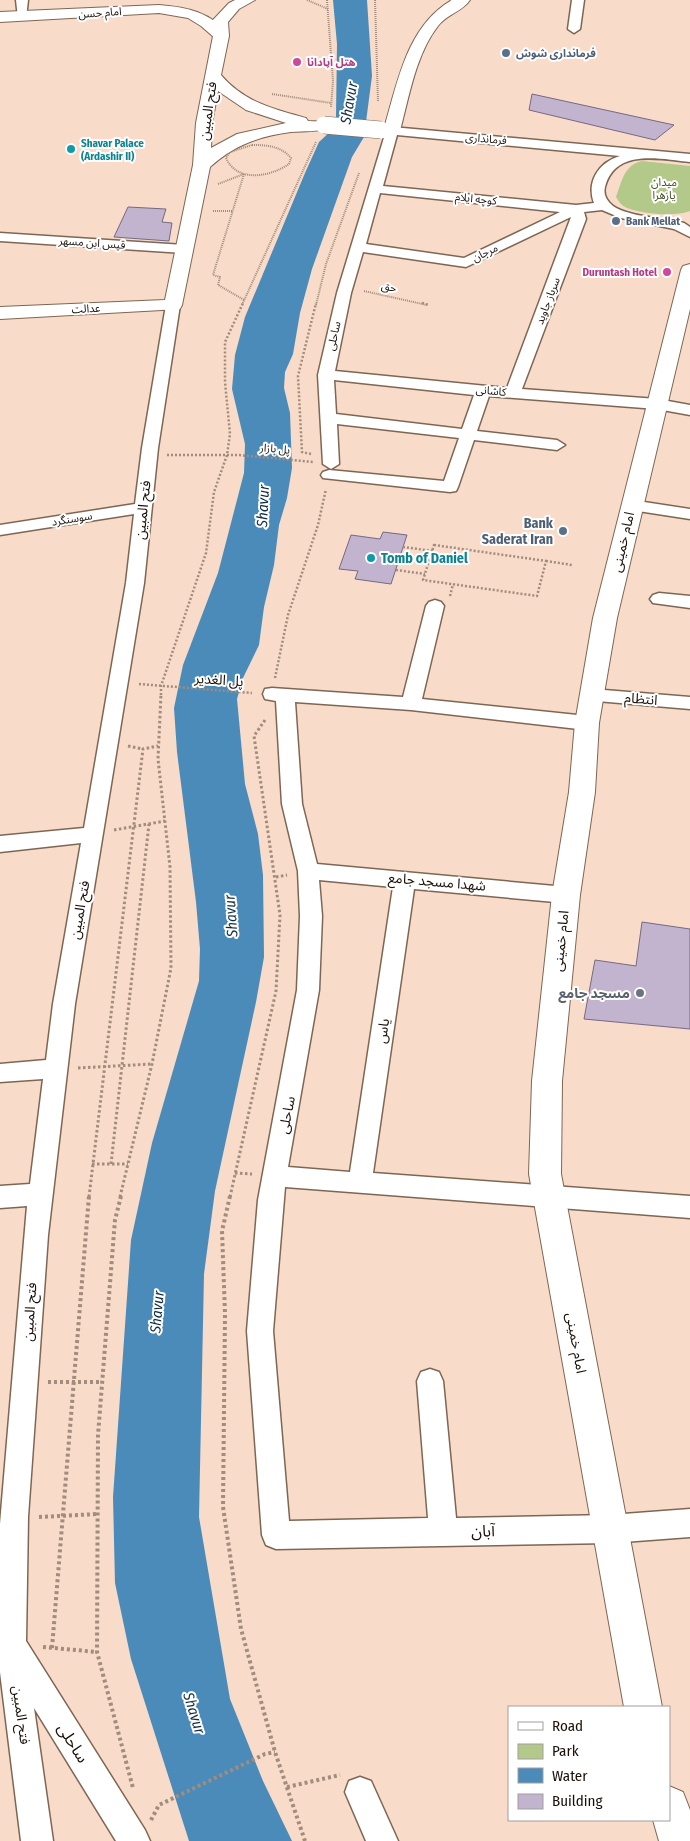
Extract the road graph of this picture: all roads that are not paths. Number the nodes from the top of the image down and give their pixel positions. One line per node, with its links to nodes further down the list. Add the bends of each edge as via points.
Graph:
1 (100, 0): 6 (street, امام حسن)
2 (248, 0): 9 (street, فتح المبین, via 226,12 220,21)
3 (578, 0): 8 (street)
4 (460, 1): 12 (street, ساحلی, via 436,17 428,29)
5 (0, 4): 6 (street, امام حسن)
6 (22, 7): 7 (street, امام حسن); 9 (street, امام حسن, via 183,11 207,20)
7 (0, 17)
8 (574, 29)
9 (221, 36): 10 (street, فتح المبین)
10 (213, 75): 11 (street, via 221,87 236,99 261,112); 17 (street, فتح المبین, via 204,123)
11 (317, 124): 12 (street, bridge); 17 (street, via 290,127 230,142 216,150)
12 (387, 131): 14 (street, فرمانداری); 19 (street, ساحلی)
13 (690, 146): 15 (street)
14 (581, 147): 15 (street, فرمانداری); 18 (street, via 599,155 605,161)
15 (649, 153): 16 (street); 18 (street, via 612,163)
16 (690, 158)
17 (202, 165): 26 (street, فتح المبین)
18 (606, 170): 20 (street, via 598,187 598,198)
19 (376, 190): 21 (street, کوچه ایلام); 25 (street, ساحلی)
20 (603, 206): 21 (street); 22 (street, via 626,216)
21 (576, 209): 25 (street, مرجان, via 466,263); 32 (street, سرباز جاوید, via 579,218)
22 (683, 223): 23 (street)
23 (690, 233)
24 (0, 237): 26 (street, قیس ابن مسهر)
25 (358, 247): 30 (street, ساحلی)
26 (184, 249): 28 (street, فتح المبین)
27 (690, 270): 33 (street, امام خمینی)
28 (172, 304): 29 (street, عدالت); 39 (street, فتح المبین)
29 (0, 312)
30 (326, 375): 31 (street, کاشانی); 35 (street, ساحلی)
31 (483, 391): 32 (street, کاشانی); 36 (street)
32 (513, 393): 33 (street, کاشانی)
33 (657, 404): 34 (street, کاشانی); 38 (street, امام خمینی)
34 (690, 410)
35 (328, 418): 36 (street); 36 (street, ساحلی, via 330,469 450,487)
36 (468, 435): 37 (street)
37 (557, 445)
38 (632, 505): 40 (street); 45 (street, امام خمینی, via 605,618)
39 (143, 508): 41 (street, سوسنگرد); 49 (street, فتح المبین, via 136,583)
40 (690, 514)
41 (0, 530)
42 (659, 599): 43 (street)
43 (690, 602)
44 (435, 606): 47 (street)
45 (592, 694): 46 (street, انتظام); 48 (street, امام خمینی)
46 (690, 703)
47 (411, 704): 48 (street); 51 (street, ساحلی, via 273,694 292,804)
48 (587, 723): 53 (street, امام خمینی, via 582,792)
49 (94, 834): 50 (street); 54 (street, فتح المبین)
50 (0, 844)
51 (308, 871): 52 (street, شهدا مسجد جامع); 56 (street, ساحلی, via 311,916 308,990)
52 (405, 879): 53 (street, شهدا مسجد جامع); 57 (street, یاس)
53 (566, 895): 60 (street, امام خمینی, via 547,1081 545,1174)
54 (56, 1069): 55 (street); 58 (street, فتح المبین)
55 (0, 1073)
56 (275, 1176): 57 (street); 67 (street, ساحلی, via 270,1200 260,1331)
57 (360, 1183): 60 (street)
58 (41, 1194): 59 (street); 63 (street, فتح المبین, via 24,1382)
59 (0, 1197)
60 (550, 1198): 61 (street); 65 (street, امام خمینی)
61 (690, 1207)
62 (430, 1381): 66 (street)
63 (8, 1484): 68 (street, فتح المبین, via 14,1518)
64 (690, 1523): 65 (street, آبان)
65 (610, 1529): 66 (street, آبان); 69 (street, امام خمینی)
66 (443, 1532): 67 (street, آبان)
67 (276, 1536)
68 (6, 1646): 72 (street, ساحلی); 73 (street, فتح المبین)
69 (643, 1706)
70 (360, 1792): 74 (street)
71 (670, 1810): 75 (street)
72 (142, 1832)
73 (38, 1841)
74 (382, 1841)
75 (679, 1841)

